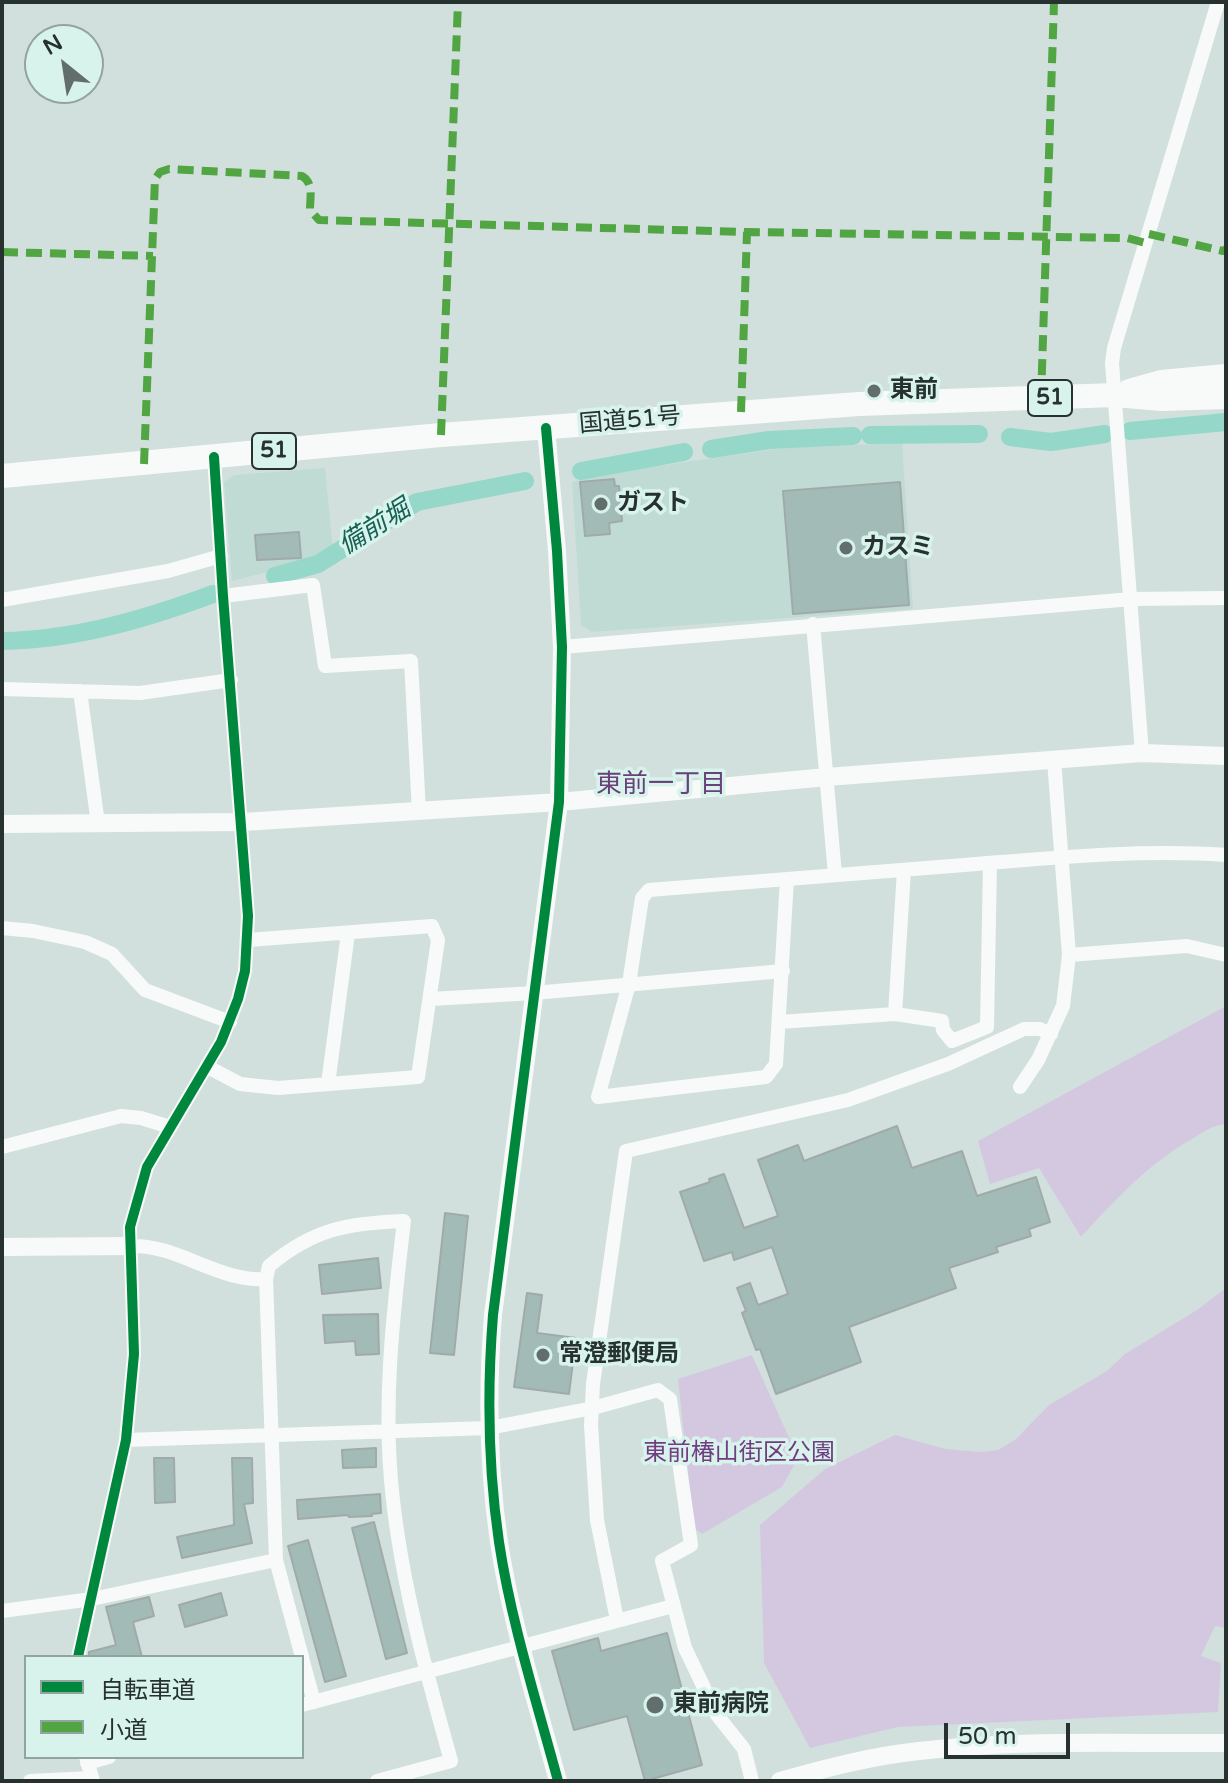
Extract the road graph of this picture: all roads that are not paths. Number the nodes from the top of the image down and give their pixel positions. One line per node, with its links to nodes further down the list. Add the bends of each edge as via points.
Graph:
1 (1218, 2): 3 (street, via 1114,348)
2 (1226, 376): 3 (highway, 国道51号 / 51, via 1161,382)
3 (1115, 395): 4 (highway, 国道51号 / 51); 5 (highway, 国道51号 / 51, via 859,404); 11 (street)
4 (1226, 397)
5 (546, 428): 6 (highway, 国道51号 / 51); 14 (street)
6 (214, 457): 7 (highway, 国道51号 / 51); 8 (street)
7 (2, 476)
8 (221, 556): 9 (street); 12 (street, via 168,571)
9 (223, 596): 15 (street); 23 (street, via 313,585 325,666 411,661)
10 (1226, 598): 11 (street)
11 (1132, 599): 13 (street); 18 (street)
12 (2, 600)
13 (813, 624): 14 (street); 21 (street)
14 (562, 647): 22 (street)
15 (231, 680): 17 (street, via 140,693); 24 (street)
16 (2, 689): 17 (street)
17 (80, 691): 26 (street)
18 (1142, 753): 19 (street); 20 (street)
19 (1226, 756)
20 (1054, 760): 21 (street); 28 (street)
21 (827, 777): 22 (street); 31 (street)
22 (559, 802): 23 (street); 40 (street)
23 (419, 812): 24 (street)
24 (243, 822): 26 (street); 35 (street)
25 (2, 824): 26 (street)
26 (98, 824)
27 (1226, 855): 28 (street)
28 (1062, 857): 29 (street); 36 (street)
29 (990, 863): 30 (street); 42 (street, via 987,1027 952,1041 942,1021)
30 (904, 870): 31 (street); 42 (street)
31 (835, 875): 32 (street)
32 (787, 879): 38 (street); 39 (street, via 649,890 642,898)
33 (2, 928): 43 (street, via 85,942 112,954 145,990)
34 (348, 933): 35 (street); 41 (street, via 432,926 438,940); 47 (street)
35 (248, 940): 43 (street)
36 (1069, 955): 37 (street, via 1187,946); 45 (street, via 1063,1006)
37 (1226, 955)
38 (783, 971): 39 (street); 44 (street)
39 (629, 984): 40 (street); 44 (street, via 598,1097 766,1077 776,1064)
40 (534, 993): 41 (street); 55 (street, via 493,1315)
41 (431, 999): 47 (street, via 418,1077)
42 (895, 1014): 44 (street)
43 (230, 1022): 46 (street)
44 (779, 1022)
45 (1051, 1034): 48 (street); 54 (street, via 1024,1029 948,1064 848,1100 626,1151)
46 (208, 1067): 47 (street, via 240,1084); 49 (street)
47 (328, 1084)
48 (1020, 1087)
49 (170, 1127): 50 (street, via 121,1116); 51 (street, via 147,1167)
50 (2, 1147)
51 (130, 1246): 52 (street); 53 (street, via 149,1245 245,1280); 58 (street, via 134,1354)
52 (2, 1247)
53 (266, 1279): 56 (street, via 269,1266 315,1235 364,1222 404,1221 390,1363); 57 (street)
54 (593, 1408): 55 (street); 61 (street, via 658,1390 670,1399 691,1545 662,1561); 63 (street, via 597,1520)
55 (489, 1428): 56 (street); 64 (street, via 499,1544)
56 (390, 1432): 57 (street); 67 (street, via 392,1497)
57 (273, 1436): 58 (street); 59 (street)
58 (126, 1440): 60 (street)
59 (276, 1560): 60 (street); 66 (street)
60 (92, 1599): 62 (street); 65 (street)
61 (673, 1606): 63 (street); 75 (street, via 685,1648 717,1715 744,1749)
62 (2, 1611)
63 (617, 1620): 64 (street)
64 (523, 1646): 67 (street); 74 (street)
65 (78, 1655)
66 (301, 1655)
67 (426, 1671): 69 (street); 73 (street, via 451,1761)
68 (304, 1673): 69 (street)
69 (308, 1704)
70 (1226, 1743): 76 (street, via 919,1751)
71 (90, 1770): 72 (street)
72 (30, 1781)
73 (377, 1781)
74 (558, 1781)
75 (752, 1781)
76 (780, 1781)

